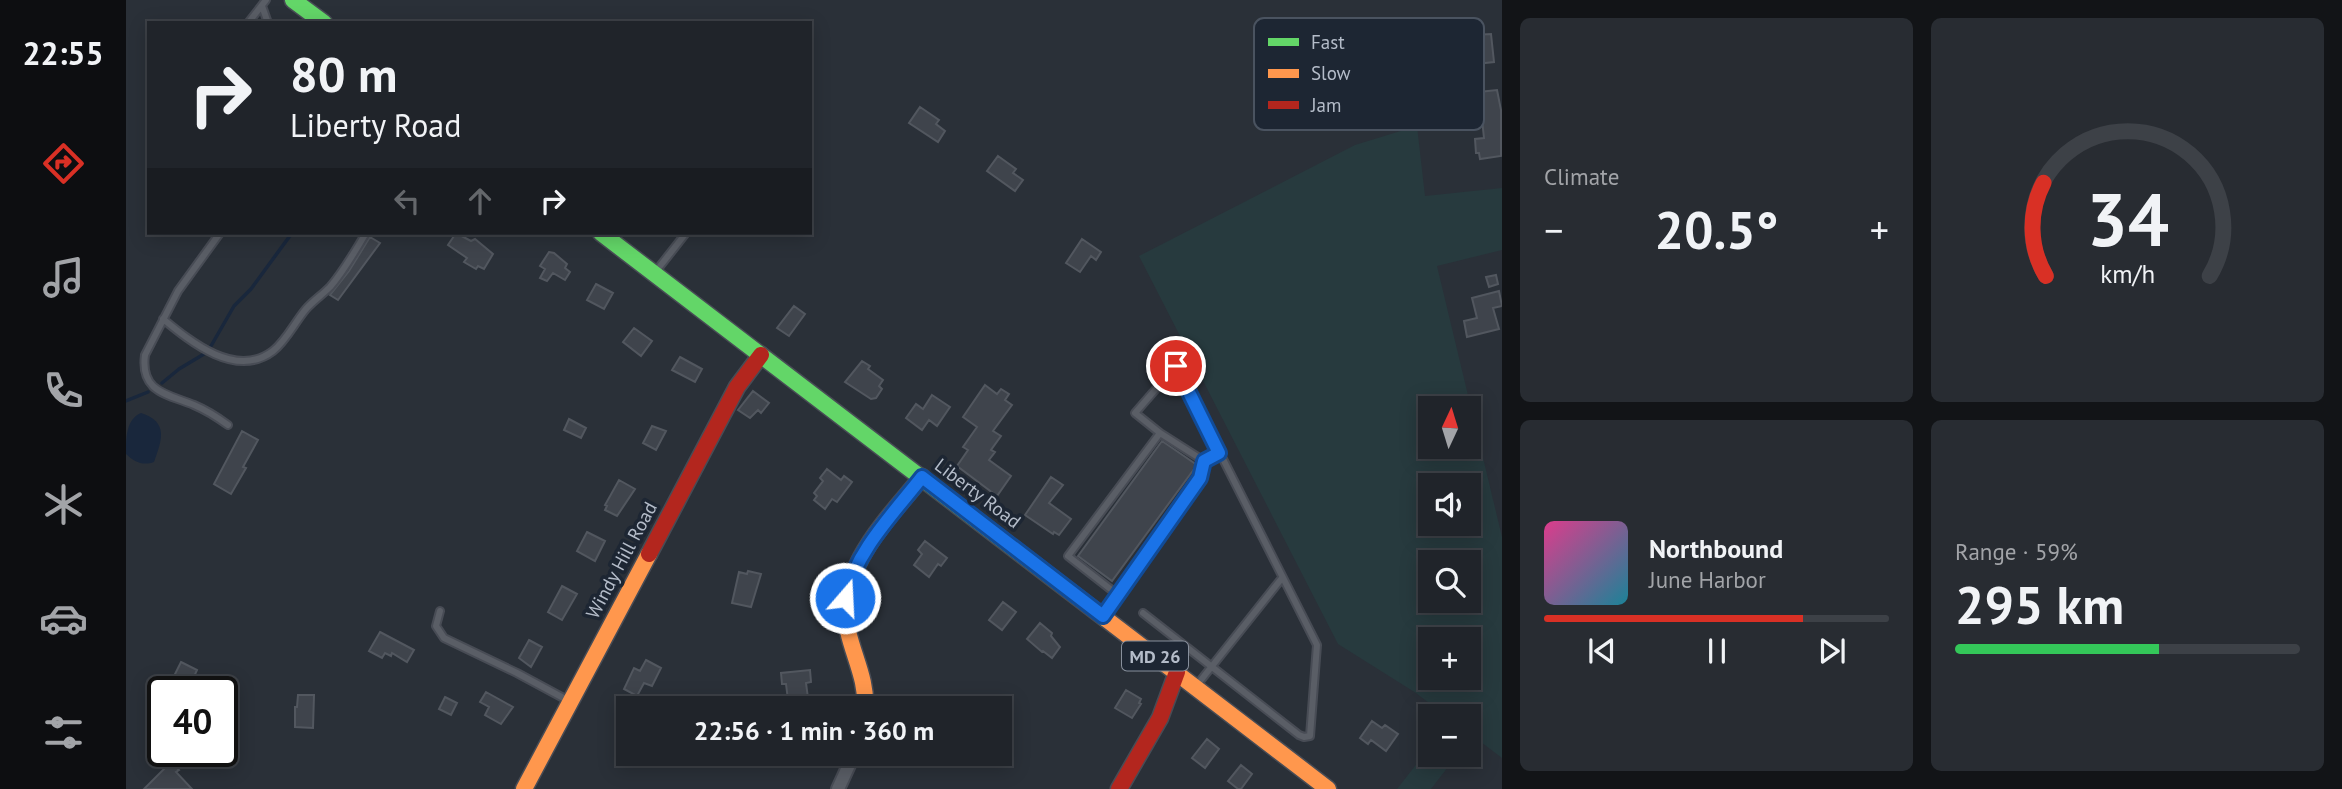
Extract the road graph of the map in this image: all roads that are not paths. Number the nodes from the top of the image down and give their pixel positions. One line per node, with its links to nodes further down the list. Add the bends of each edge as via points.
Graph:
1 (293, 0): 3 (main road)
2 (264, 3): 4 (lane); 5 (lane)
3 (312, 6): 6 (main road)
4 (250, 21)
5 (268, 21)
6 (323, 21)
7 (219, 235): 12 (lane)
8 (365, 235): 12 (lane, via 330,286 275,350 262,358 248,361 216,355)
9 (608, 235): 11 (main road, Liberty Road / MD 26)
10 (684, 235): 11 (lane)
11 (655, 274): 13 (main road, Liberty Road / MD 26)
12 (163, 319): 14 (lane, via 145,355 150,383 159,392)
13 (761, 355): 18 (main road, Liberty Road / MD 26); 28 (main road, Windy Hill Road, via 737,387)
14 (228, 425)
15 (1160, 433): 16 (lane, via 1135,413 1176,366); 17 (lane); 20 (lane, via 1068,556)
16 (1219, 453): 17 (lane); 19 (lane)
17 (1204, 461): 20 (lane, via 1200,478)
18 (922, 477): 23 (main road, Liberty Road / MD 26); 27 (main road, via 864,553 848,584 848,629)
19 (1282, 578): 24 (lane); 24 (lane, via 1317,645 1310,736 1299,735)
20 (1118, 595): 23 (lane)
21 (440, 611): 28 (lane, via 436,626 444,638)
22 (1143, 613): 24 (lane)
23 (1103, 616): 25 (main road, Liberty Road / MD 26)
24 (1212, 667): 26 (lane)
25 (1177, 672): 26 (main road, Liberty Road / MD 26); 32 (main road, via 1160,718)
26 (1196, 687): 33 (main road, Liberty Road / MD 26)
27 (865, 696)
28 (570, 702): 30 (main road, Windy Hill Road)
29 (849, 766): 31 (street)
30 (524, 789)
31 (838, 789)
32 (1119, 789)
33 (1328, 789)

